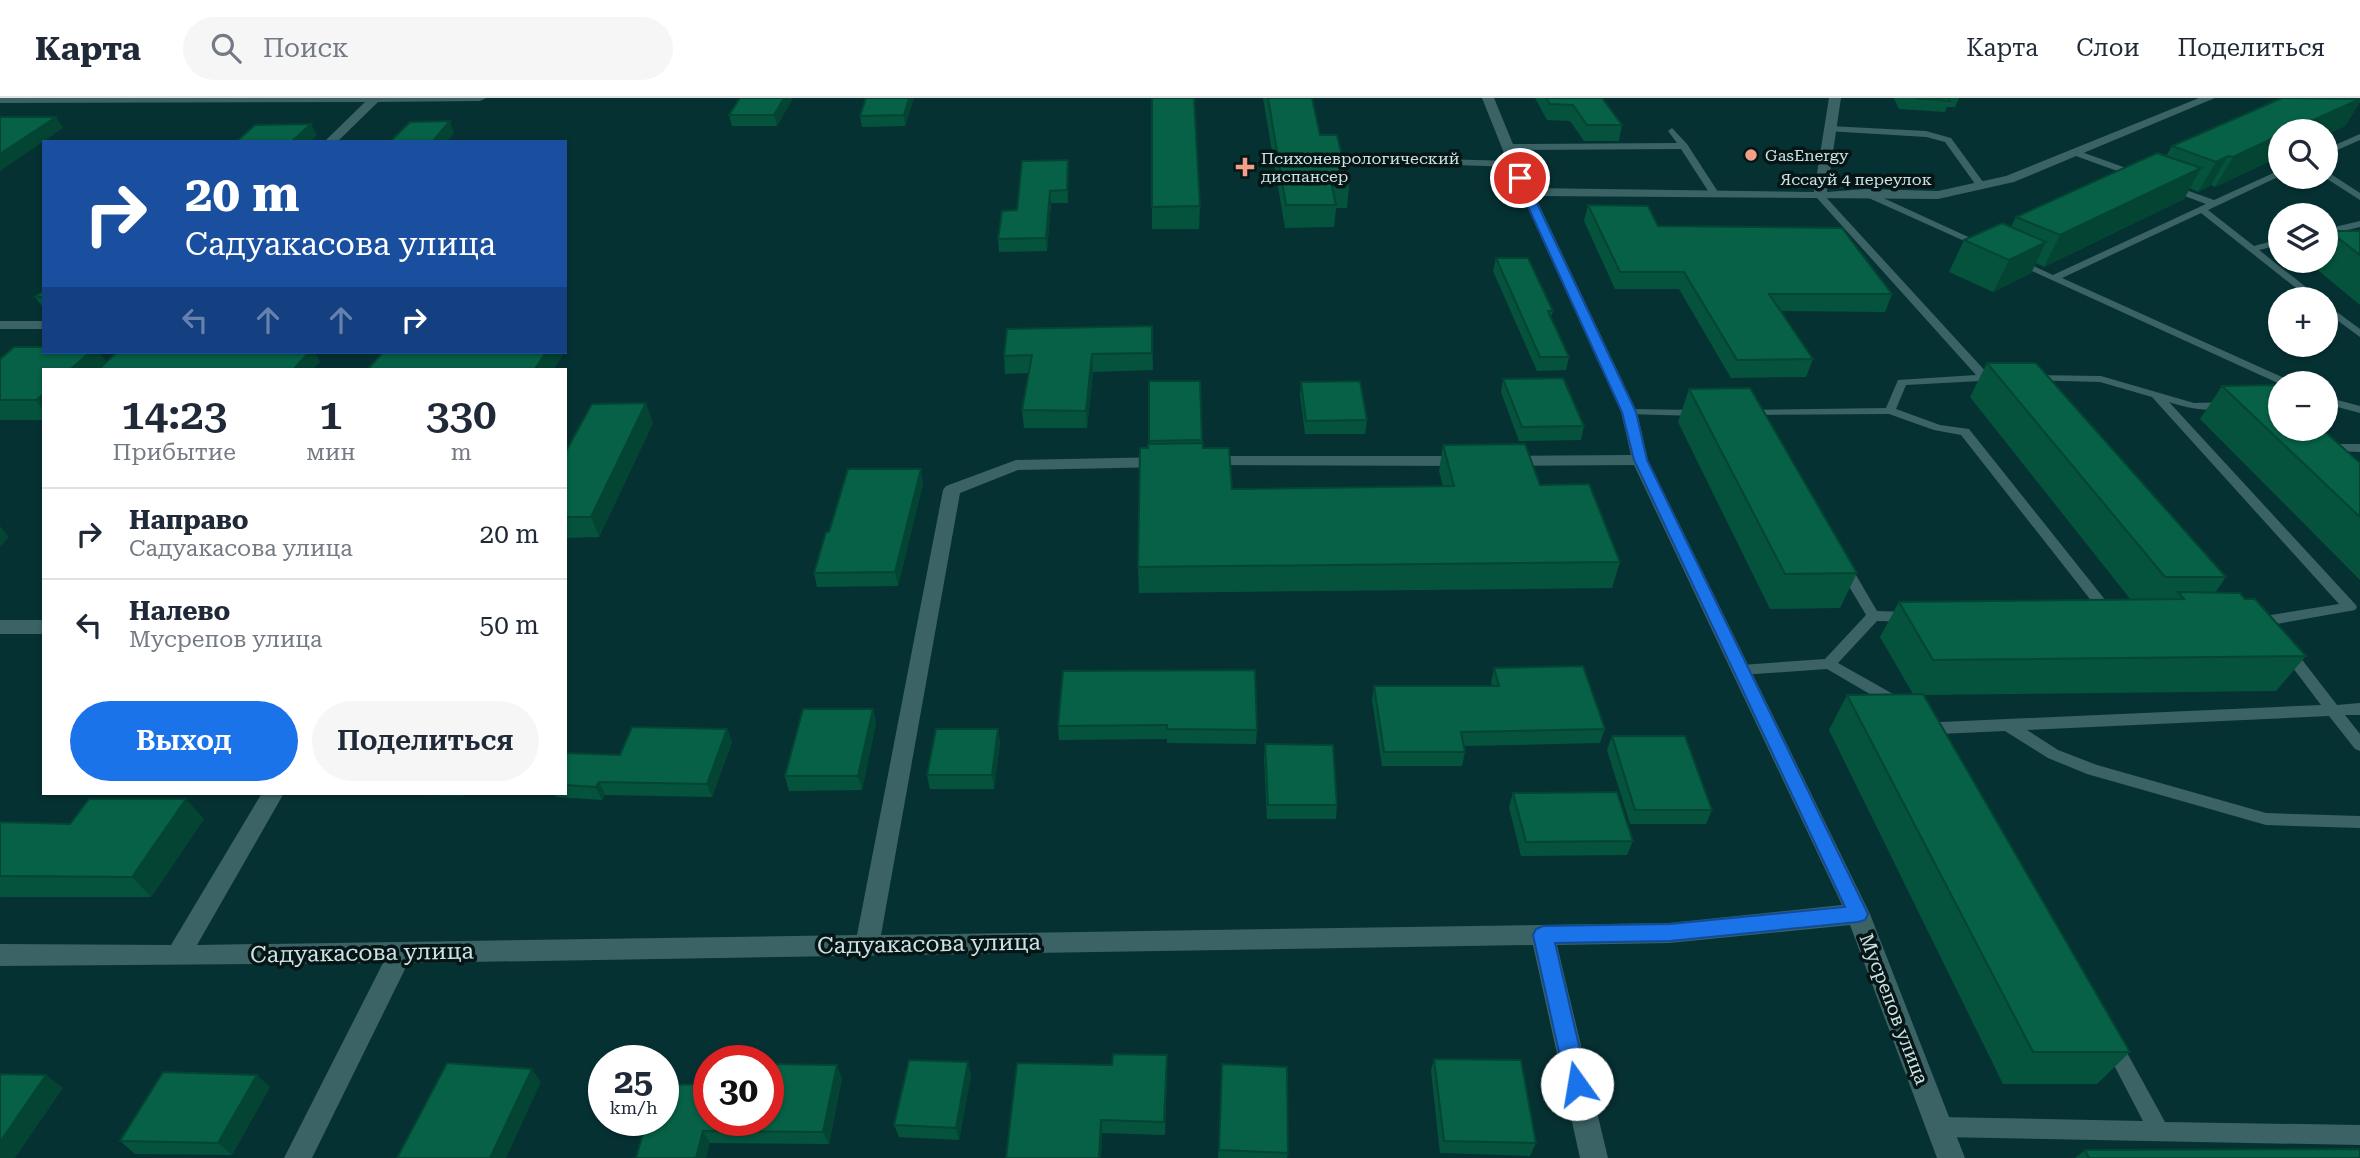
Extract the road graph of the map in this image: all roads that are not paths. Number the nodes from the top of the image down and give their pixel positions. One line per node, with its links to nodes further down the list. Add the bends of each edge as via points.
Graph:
1 (480, 98): 5 (street)
2 (1488, 98): 14 (street, Мусрепов улица)
3 (1835, 98): 7 (street)
4 (2209, 98): 13 (street, Яссауй 4 переулок)
5 (373, 99): 6 (street); 10 (street)
6 (0, 100)
7 (1830, 129): 20 (lane, via 1926,134 1948,140); 25 (street)
8 (1671, 131): 11 (lane)
9 (2360, 136): 12 (lane)
10 (332, 140)
11 (1684, 146): 14 (lane); 24 (lane)
12 (2338, 146)
13 (2076, 153): 17 (lane); 20 (street, Яссауй 4 переулок)
14 (1511, 155): 15 (lane); 21 (street, Мусрепов улица)
15 (1397, 162)
16 (2268, 179): 26 (lane)
17 (2152, 181)
18 (2338, 182): 23 (lane)
19 (2164, 185): 26 (lane)
20 (1981, 186): 22 (street, Яссауй 4 переулок, via 1938,195)
21 (1528, 191): 24 (street, Яссауй 4 переулок); 49 (street, Мусрепов улица)
22 (1865, 193): 25 (street, Яссауй 4 переулок); 32 (lane)
23 (2358, 194)
24 (1715, 195): 25 (street, Яссауй 4 переулок)
25 (1820, 197): 41 (lane)
26 (2215, 204): 27 (lane)
27 (2202, 210): 31 (lane); 34 (lane)
28 (2360, 224): 29 (lane)
29 (2338, 229)
30 (2268, 245): 31 (lane)
31 (2252, 249): 35 (lane)
32 (1991, 250)
33 (2004, 256): 34 (lane)
34 (2054, 278): 40 (lane)
35 (2301, 287)
36 (2338, 317): 39 (lane)
37 (0, 325): 38 (street)
38 (42, 325)
39 (2360, 334)
40 (2268, 374)
41 (1983, 377): 42 (lane); 48 (lane, via 1902,382)
42 (2010, 377)
43 (2023, 377): 44 (lane, via 2101,379)
44 (2155, 394): 45 (lane, via 2193,406); 56 (lane)
45 (2243, 403)
46 (2338, 404): 47 (lane)
47 (2360, 410)
48 (1890, 411): 51 (lane, via 1760,419); 59 (lane, via 1965,432)
49 (1629, 412): 50 (lane); 54 (street, Мусрепов улица)
50 (1706, 413)
51 (1731, 413)
52 (2360, 447): 53 (lane)
53 (2340, 448)
54 (1640, 460): 63 (street, Мусрепов улица); 72 (street, via 1016,465 952,490)
55 (1839, 557): 57 (lane)
56 (2355, 609): 65 (lane, via 2268,630)
57 (1873, 617): 58 (lane); 62 (lane)
58 (1927, 617)
59 (2114, 620)
60 (0, 627): 61 (street)
61 (42, 627)
62 (1829, 664): 63 (lane); 66 (lane, via 1943,734)
63 (1741, 670): 70 (street, Мусрепов улица)
64 (2360, 709): 65 (lane)
65 (2331, 711): 66 (lane); 67 (lane)
66 (2008, 725): 69 (lane, via 2053,754 2093,770 2266,819)
67 (2360, 745)
68 (273, 795): 75 (street)
69 (2360, 822)
70 (1858, 914): 71 (street, Садуакасова улица, via 1670,933); 77 (street, Мусрепов улица)
71 (1543, 935): 72 (street, Садуакасова улица); 81 (street)
72 (867, 945): 73 (street, Садуакасова улица)
73 (401, 952): 75 (street, Садуакасова улица); 80 (street)
74 (0, 955): 75 (street, Садуакасова улица)
75 (178, 956)
76 (2106, 1034): 78 (lane)
77 (1939, 1127): 78 (lane); 82 (street, Мусрепов улица)
78 (2159, 1131): 79 (lane)
79 (2360, 1135)
80 (298, 1158)
81 (1594, 1158)
82 (1951, 1158)

